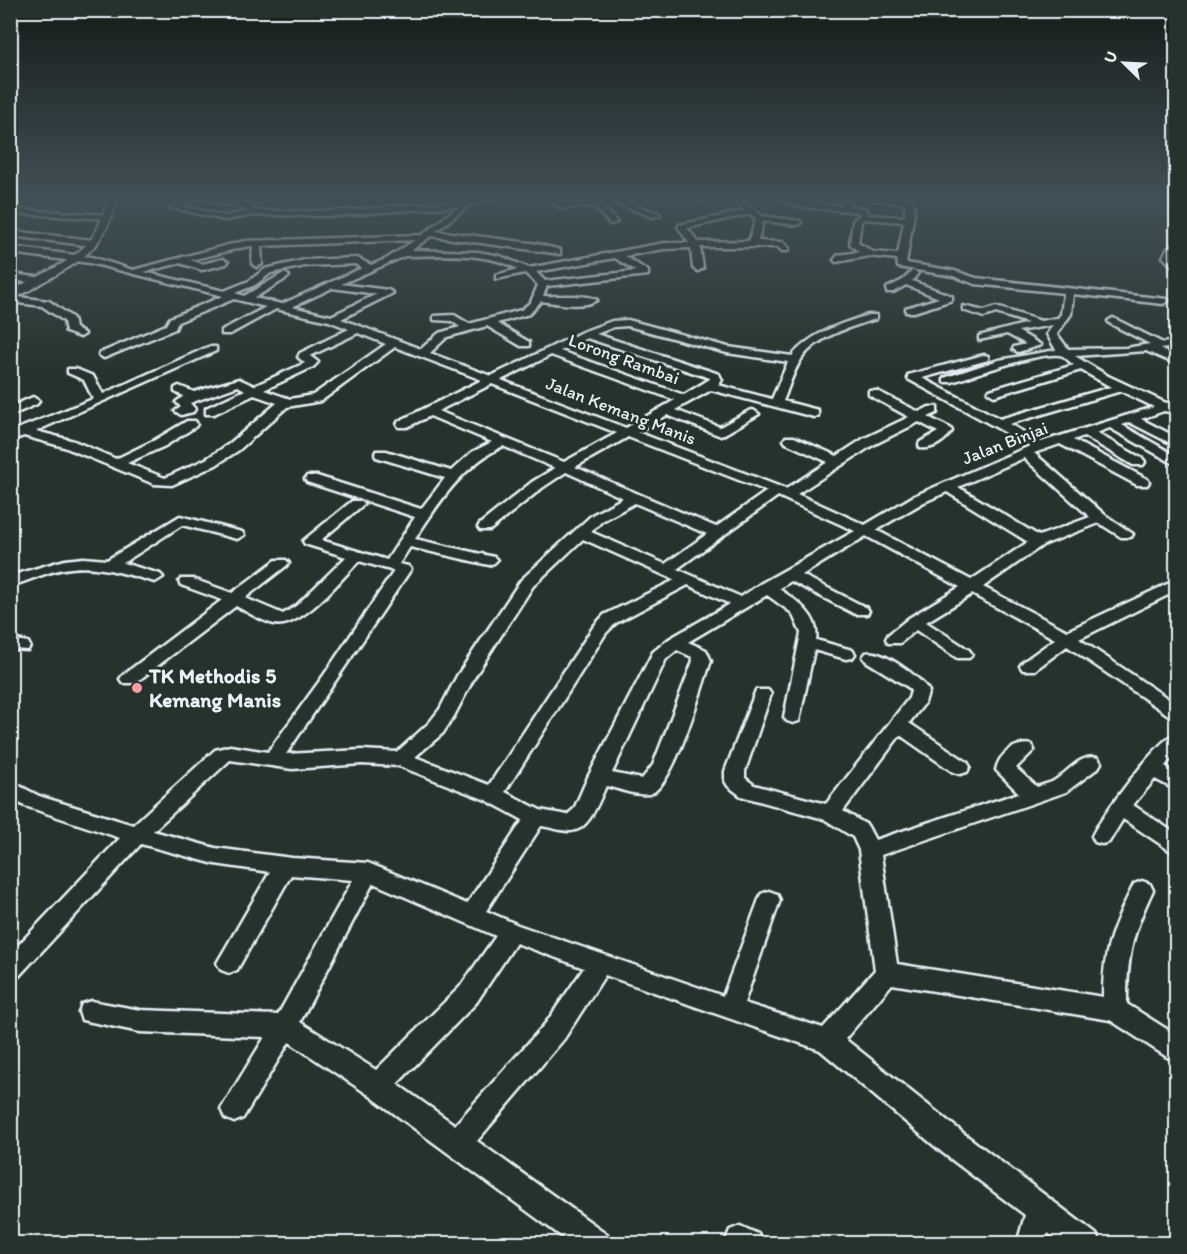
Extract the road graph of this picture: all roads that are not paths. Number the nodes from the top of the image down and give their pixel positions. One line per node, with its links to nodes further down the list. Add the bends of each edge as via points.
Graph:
1 (903, 257): 20 (street, via 902,265)
2 (75, 258): 25 (main road)
3 (78, 258): 21 (street, Jalan Kemang Manis)
4 (190, 258): 14 (street)
5 (257, 258): 16 (street)
6 (296, 258): 31 (street, via 268,270)
7 (341, 258): 18 (street)
8 (394, 258): 18 (street)
9 (487, 258): 17 (street)
10 (540, 258): 17 (street)
11 (591, 258): 17 (street)
12 (620, 258): 27 (street, via 645,273)
13 (697, 258): 19 (street)
14 (180, 260): 15 (street, via 201,267); 21 (street)
15 (223, 261)
16 (257, 264)
17 (528, 264): 24 (street); 27 (street)
18 (370, 268): 28 (street)
19 (698, 268)
20 (916, 269): 26 (street); 30 (street, via 975,281)
21 (135, 273): 31 (street, Jalan Kemang Manis)
22 (284, 276): 31 (street)
23 (10, 277): 25 (street)
24 (499, 277)
25 (37, 280): 32 (main road)
26 (906, 282): 29 (street); 38 (street, via 949,298)
27 (543, 284): 33 (street)
28 (330, 285): 36 (street); 41 (street, via 388,293)
29 (890, 290)
30 (1069, 291): 35 (street); 42 (street, via 1066,314)
31 (234, 296): 36 (street, Jalan Kemang Manis); 65 (street, via 175,319 171,327)
32 (10, 297): 50 (street, via 49,305 69,320 70,330)
33 (538, 298): 34 (street); 44 (street, via 525,312)
34 (592, 300)
35 (1163, 301)
36 (281, 306): 41 (street, Jalan Kemang Manis); 49 (street)
37 (967, 308): 45 (street, via 984,314 996,310)
38 (910, 310)
39 (872, 317): 66 (street, via 828,334 805,348)
40 (438, 318): 47 (street, via 454,318)
41 (332, 319): 46 (street, Jalan Kemang Manis)
42 (1060, 321): 45 (street); 63 (street, via 1053,338)
43 (1113, 321): 57 (street)
44 (490, 323): 47 (street); 54 (street)
45 (1041, 324): 48 (street)
46 (358, 329): 53 (street, Jalan Kemang Manis); 76 (street, via 306,354 304,357 311,364)
47 (469, 329): 64 (street, via 440,336)
48 (1008, 330): 52 (street); 56 (street)
49 (226, 332)
50 (80, 334)
51 (586, 334): 60 (street, via 628,323); 61 (street); 69 (street)
52 (983, 338)
53 (394, 344): 64 (street, Jalan Kemang Manis); 83 (street, via 317,398)
54 (525, 344)
55 (1176, 344): 57 (street)
56 (1036, 345): 62 (street); 96 (street, via 912,377)
57 (1161, 346): 58 (street)
58 (1148, 348): 63 (street); 67 (street)
59 (212, 349): 80 (street)
60 (727, 350): 66 (street); 69 (street)
61 (550, 351): 71 (street); 82 (street, Lorong Rambai)
62 (1052, 353): 63 (street); 72 (street, via 1003,362)
63 (1067, 353): 68 (street)
64 (422, 354): 71 (street, Jalan Kemang Manis)
65 (104, 355)
66 (795, 360): 84 (street)
67 (1176, 361)
68 (1080, 367): 74 (street); 77 (street)
69 (693, 369): 73 (street, via 715,376)
70 (72, 371): 80 (street, via 89,378)
71 (491, 379): 91 (street); 100 (street, Jalan Kemang Manis)
72 (948, 380)
73 (709, 386): 82 (street); 84 (street)
74 (1123, 387): 85 (street); 96 (street)
75 (179, 390): 79 (street)
76 (254, 391): 79 (street, via 237,381); 83 (street); 89 (street)
77 (994, 392)
78 (873, 393): 94 (street)
79 (193, 396): 88 (street, via 182,402 189,409)
80 (99, 399): 101 (street)
81 (33, 400): 90 (street)
82 (686, 400): 86 (street)
83 (286, 402): 115 (street, via 234,447 171,481 159,481)
84 (776, 404): 92 (street)
85 (1173, 408): 95 (street, Jalan Binjai)
86 (665, 410): 93 (street, via 721,432); 100 (street)
87 (933, 410): 94 (street)
88 (181, 411)
89 (210, 411)
90 (10, 412)
91 (429, 412): 98 (street); 106 (street)
92 (814, 413)
93 (753, 414)
94 (920, 416): 108 (street, via 947,432); 112 (street)
95 (1132, 419): 99 (street, Jalan Binjai); 107 (street)
96 (1000, 423): 109 (street)
97 (192, 424): 115 (street)
98 (403, 424)
99 (1113, 425): 102 (street, Jalan Binjai); 113 (street)
100 (627, 431): 116 (street); 121 (street, Jalan Kemang Manis)
101 (24, 432): 103 (street); 115 (street)
102 (1087, 433): 105 (street, Jalan Binjai); 114 (street)
103 (10, 437)
104 (790, 440): 112 (street)
105 (1064, 440): 109 (street, Jalan Binjai); 119 (street)
106 (502, 442): 116 (street); 117 (street, via 478,454)
107 (1176, 442)
108 (925, 445)
109 (1040, 446): 110 (street, Jalan Binjai)
110 (1025, 452): 120 (street, Jalan Binjai); 125 (street)
111 (381, 454): 117 (street)
112 (838, 461): 121 (street)
113 (1176, 461)
114 (1138, 462)
115 (117, 463)
116 (565, 467): 122 (street); 126 (street)
117 (453, 476): 124 (street)
118 (312, 479): 124 (street)
119 (1142, 482)
120 (947, 486): 127 (street, Jalan Binjai); 133 (street)
121 (782, 492): 127 (street, Jalan Kemang Manis); 129 (street)
122 (634, 498): 128 (street, via 597,518); 129 (street)
123 (357, 504): 134 (street, via 310,541)
124 (424, 515): 132 (street)
125 (1100, 518): 130 (street); 133 (street)
126 (485, 527)
127 (865, 530): 140 (street, Jalan Binjai); 146 (street, Jalan Kemang Manis)
128 (580, 533): 139 (street); 168 (street, via 527,583 466,676 448,712)
129 (717, 533): 139 (street)
130 (1126, 534)
131 (237, 535): 137 (street, via 180,520)
132 (407, 542): 135 (street); 138 (street)
133 (1038, 542): 146 (street)
134 (355, 556): 138 (street); 148 (street, via 288,619 276,620)
135 (489, 560)
136 (281, 563): 148 (street)
137 (110, 565): 141 (street); 143 (street, via 72,563)
138 (390, 566): 167 (street, via 403,569)
139 (666, 570): 142 (street)
140 (789, 574): 147 (street, Jalan Binjai); 150 (street)
141 (155, 577)
142 (688, 579): 149 (street); 175 (street, via 610,619 600,630)
143 (10, 581)
144 (188, 582): 148 (street)
145 (1176, 585): 152 (street)
146 (972, 587): 151 (street); 152 (street, Jalan Kemang Manis)
147 (766, 588): 149 (street, Jalan Binjai); 155 (street, via 799,610 808,633)
148 (235, 599): 160 (street)
149 (742, 603): 154 (street, Jalan Binjai)
150 (861, 611)
151 (915, 622): 153 (street); 157 (street)
152 (1067, 638): 159 (street); 162 (street, Jalan Kemang Manis)
153 (894, 639)
154 (675, 643): 172 (street, Jalan Binjai, via 659,656); 172 (street, via 700,654 702,661 674,740 653,782 646,787)
155 (807, 643): 156 (street); 163 (street)
156 (846, 654)
157 (963, 654)
158 (872, 657): 164 (street, via 914,683 920,691 918,700)
159 (1029, 666)
160 (129, 679)
161 (762, 694): 178 (street, via 735,781 747,790)
162 (1176, 712)
163 (794, 717)
164 (898, 724): 170 (street); 178 (street)
165 (1176, 740): 171 (street)
166 (1024, 750): 176 (street, via 1005,766)
167 (273, 759): 168 (street); 180 (street, via 222,755)
168 (401, 759): 175 (street)
169 (1091, 763): 176 (street, via 1059,787)
170 (960, 767)
171 (1151, 767): 173 (street); 177 (street)
172 (598, 777): 179 (street, Jalan Binjai, via 576,821)
173 (1176, 783)
174 (10, 788): 180 (street, via 32,801)
175 (493, 795): 179 (street)
176 (1034, 795): 183 (street)
177 (1120, 807): 181 (street); 182 (street)
178 (830, 813): 183 (street, via 860,831)
179 (536, 817): 188 (street)
180 (136, 835): 184 (street, via 215,856); 192 (street)
181 (1102, 836)
182 (1176, 844)
183 (870, 850): 193 (street)
184 (285, 866): 185 (street); 190 (street)
185 (368, 872): 188 (street); 197 (street)
186 (1142, 890): 195 (street, via 1124,927 1115,968)
187 (768, 900): 194 (street)
188 (472, 914): 189 (street)
189 (511, 932): 191 (street); 200 (street, via 468,994)
190 (229, 963)
191 (600, 963): 194 (street); 202 (street, via 555,1031)
192 (10, 970)
193 (886, 973): 195 (street); 198 (street)
194 (730, 1009): 198 (street)
195 (1115, 1010): 199 (street)
196 (91, 1012): 197 (street, via 140,1021)
197 (285, 1026): 200 (street); 201 (street)
198 (828, 1041): 203 (street)
199 (1176, 1049)
200 (378, 1086): 202 (street)
201 (234, 1109)
202 (457, 1143): 204 (street)
203 (1041, 1209): 205 (street); 206 (street)
204 (597, 1244)
205 (1031, 1244)
206 (1086, 1244)

